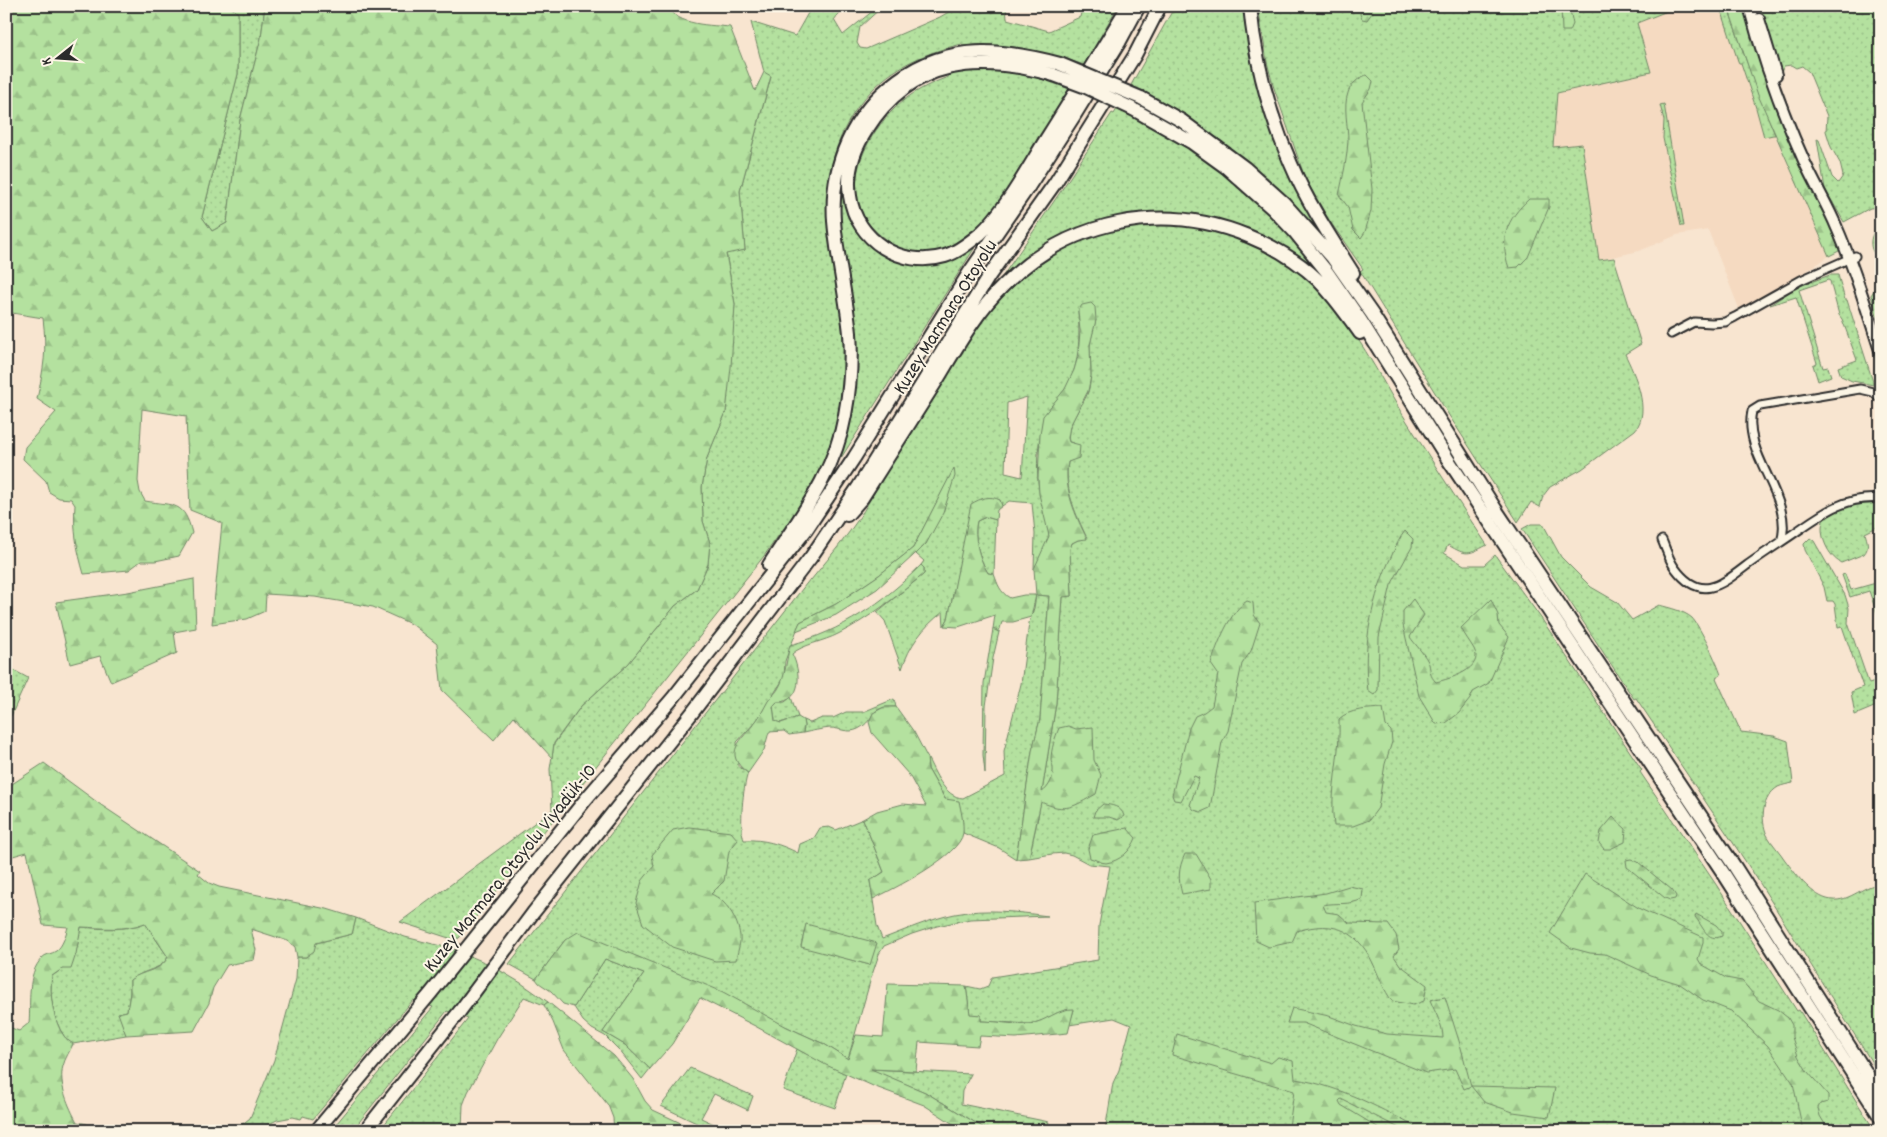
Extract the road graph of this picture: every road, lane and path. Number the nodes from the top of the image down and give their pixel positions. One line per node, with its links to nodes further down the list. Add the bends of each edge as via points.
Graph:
1 (1128, 6): 7 (highway, via 1022,179 990,224 969,243 933,259 907,258 881,247 863,229 850,198 850,168 863,136 890,101 920,78 961,65 1004,64)
2 (1139, 6): 18 (highway, Kuzey Marmara Otoyolu, via 1074,116 969,273 854,458 806,530)
3 (1160, 6): 17 (highway, Kuzey Marmara Otoyolu, via 1135,55 1055,183 989,276)
4 (1250, 6): 13 (highway, via 1265,89 1291,165 1322,224 1373,304)
5 (1748, 6): 8 (main road, via 1760,50 1782,108)
6 (1755, 6): 8 (main road, via 1800,138 1842,223)
7 (1057, 70): 13 (highway, bridge, via 1182,121 1232,157 1270,190 1332,257 1372,314); 18 (highway, via 1000,52 962,52 946,56 918,67 889,86 865,110 855,127 841,156 834,197 850,332 850,381 842,432 825,478)
8 (1852, 257): 9 (main road); 10 (street, via 1801,280 1735,318 1725,322 1694,322); 11 (main road)
9 (1881, 332)
10 (1671, 334)
11 (1881, 353)
12 (1881, 399): 16 (street, via 1873,392 1860,389 1760,406 1752,411 1752,434 1784,519)
13 (1451, 453): 17 (highway, via 1338,302 1292,259 1265,243 1218,225 1166,219 1131,221 1073,236 1043,252 1002,286 979,312 862,498); 19 (highway, via 1735,867); 20 (highway)
14 (1881, 500): 16 (street, via 1870,498 1835,506)
15 (1662, 540): 16 (street, via 1675,568 1697,587 1706,588 1728,581)
16 (1781, 542)
17 (811, 557): 22 (highway, Kuzey Marmara Otoyolu)
18 (730, 626): 21 (highway, Kuzey Marmara Otoyolu Viyadük-10)
19 (1881, 1096)
20 (1881, 1118)
21 (316, 1131)
22 (365, 1131)

